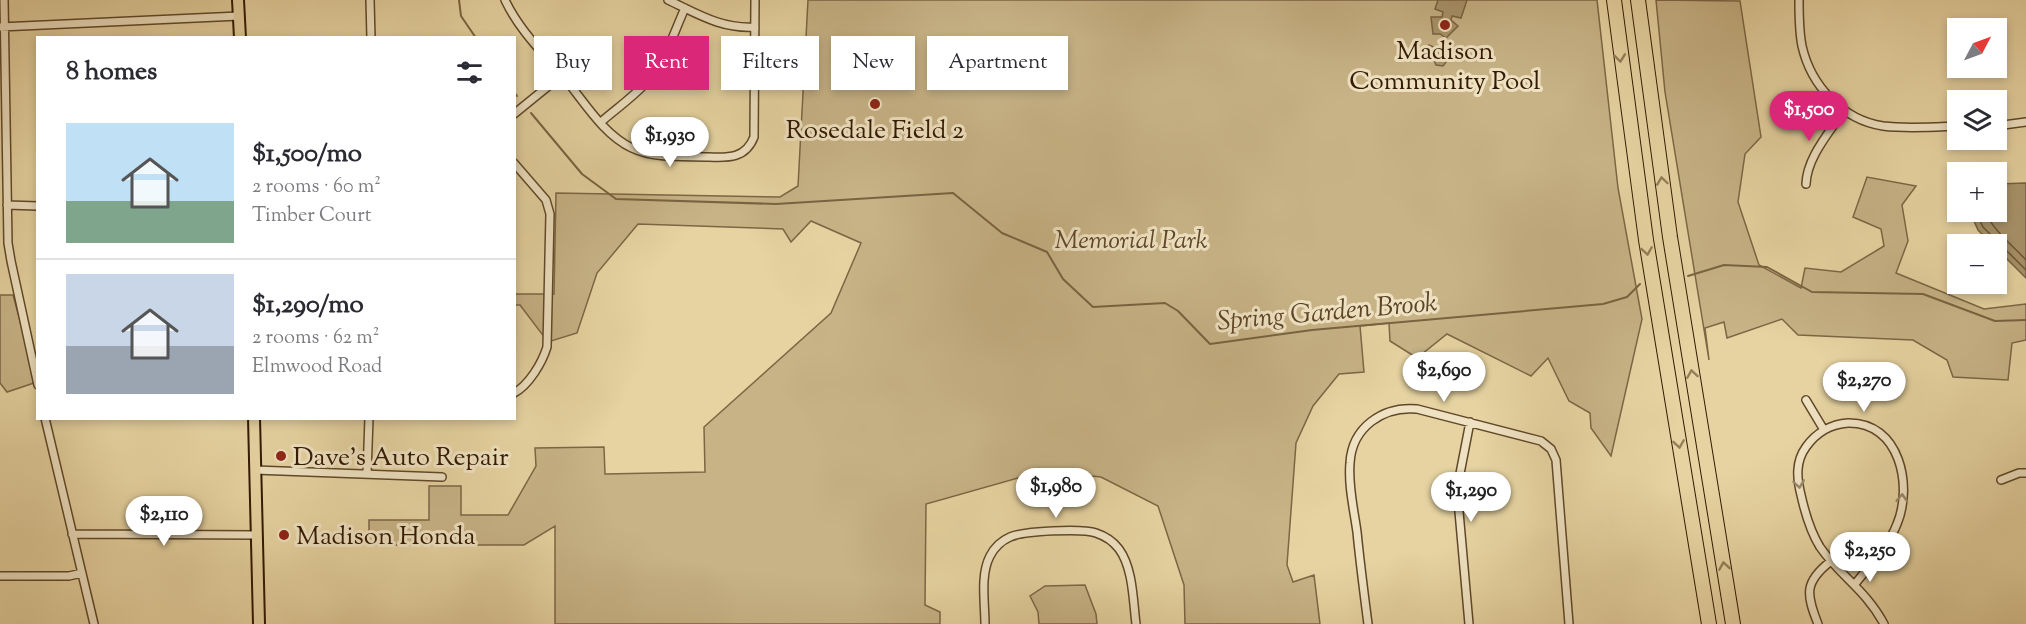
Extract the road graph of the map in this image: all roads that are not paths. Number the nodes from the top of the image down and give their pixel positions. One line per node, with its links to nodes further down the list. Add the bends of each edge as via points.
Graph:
1 (4, 0): 12 (street)
2 (238, 0): 11 (main road)
3 (370, 0): 15 (street)
4 (505, 0): 16 (street)
5 (668, 0): 10 (street)
6 (755, 0): 13 (street)
7 (1614, 0): 55 (highway, one-way to 55, via 1646,240)
8 (1638, 0): 56 (highway, one-way to 8, via 1670,237)
9 (1799, 0): 19 (street, via 1800,35 1807,61 1818,84)
10 (685, 8): 13 (street, via 723,25); 21 (street, via 652,75)
11 (239, 16): 12 (street); 14 (main road)
12 (2, 26): 27 (street)
13 (755, 27): 21 (street, via 754,131 751,143 742,153 730,158 642,152 621,142)
14 (240, 36)
15 (371, 36)
16 (534, 42)
17 (544, 90): 20 (street)
18 (574, 90): 21 (street)
19 (1844, 110): 24 (street, via 1882,126); 26 (street, via 1810,162)
20 (516, 112)
21 (601, 122)
22 (2026, 122): 23 (street)
23 (2007, 125)
24 (1947, 126)
25 (516, 165): 30 (street, via 546,200 550,214 548,339 544,356)
26 (1806, 184)
27 (7, 205): 28 (street); 29 (street, via 11,261)
28 (36, 206)
29 (36, 376)
30 (516, 392)
31 (1806, 399): 36 (street)
32 (45, 420): 42 (street)
33 (254, 420): 37 (main road)
34 (369, 420): 38 (street)
35 (1470, 422): 52 (street, via 1417,409 1396,409 1371,421 1354,445 1350,472); 53 (street, via 1457,489); 54 (street, via 1541,441 1554,454)
36 (1824, 430): 44 (street, one-way to 44, via 1804,449 1797,474 1808,523); 47 (street, one-way to 36, via 1880,554 1898,522 1902,494 1900,461 1890,442 1866,426 1846,423)
37 (255, 470): 38 (street); 43 (main road)
38 (367, 474): 40 (street)
39 (2026, 474): 41 (street)
40 (441, 477)
41 (2001, 480)
42 (72, 534): 43 (street); 45 (street)
43 (256, 535): 49 (main road)
44 (1831, 561): 47 (street); 57 (street, via 1818,571 1811,584 1809,599)
45 (82, 573): 46 (street); 48 (street)
46 (0, 576)
47 (1855, 584): 58 (street)
48 (94, 624)
49 (260, 624)
50 (985, 624): 51 (street, via 985,573 990,555 1001,542 1020,534 1086,531 1114,543 1124,558)
51 (1136, 624)
52 (1368, 624)
53 (1469, 624)
54 (1569, 624)
55 (1708, 624)
56 (1733, 624)
57 (1818, 624)
58 (1884, 624)

